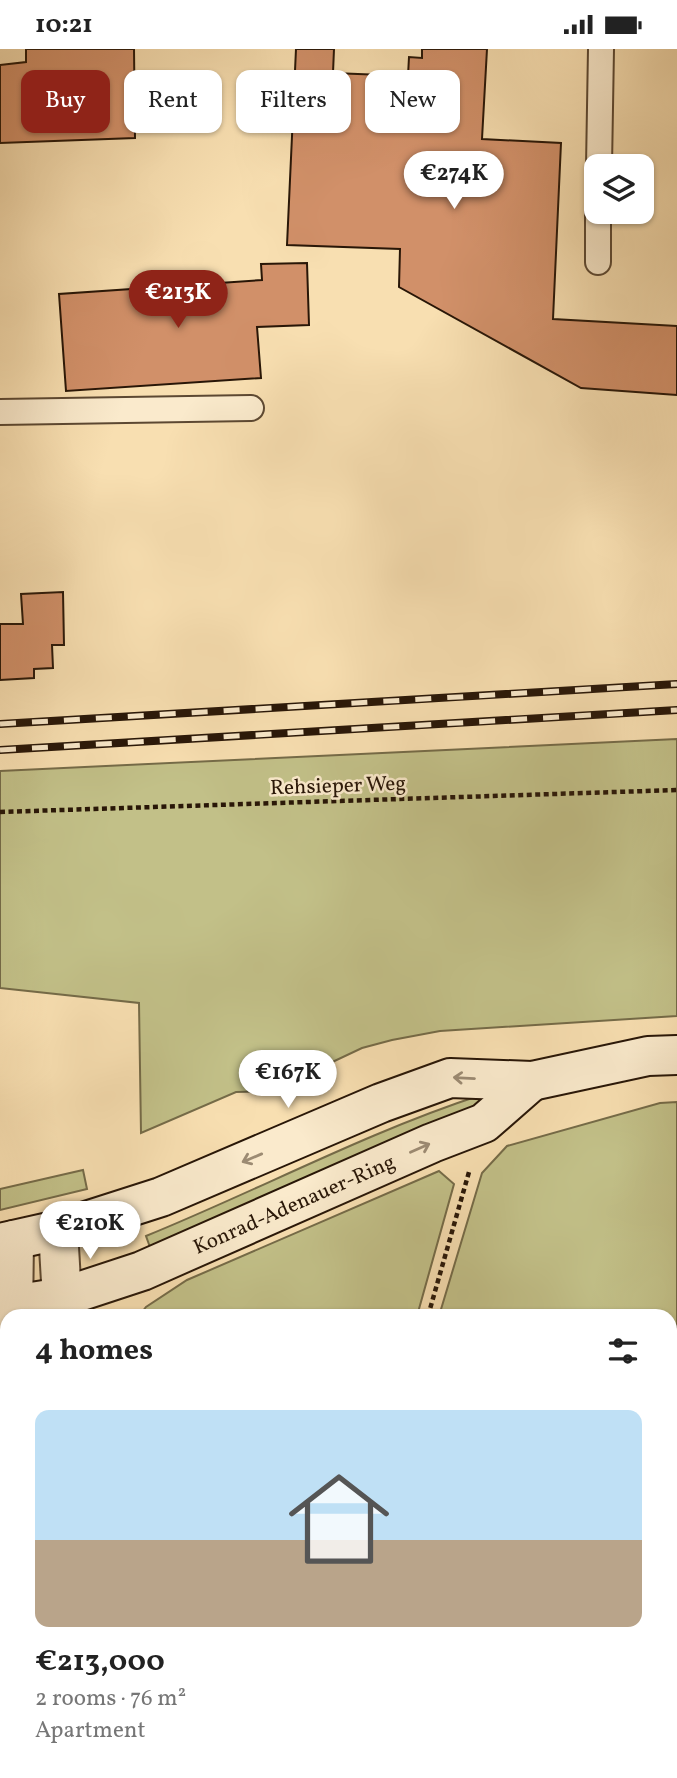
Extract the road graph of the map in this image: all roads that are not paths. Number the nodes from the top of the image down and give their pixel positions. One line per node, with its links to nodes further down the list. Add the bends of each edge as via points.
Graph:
1 (601, 49): 2 (lane)
2 (599, 154)
3 (598, 224): 4 (lane)
4 (598, 262)
5 (251, 408): 6 (lane)
6 (0, 412)
7 (677, 1055): 8 (street, Konrad-Adenauer-Ring, via 648,1056)
8 (532, 1081): 9 (street, Konrad-Adenauer-Ring, one-way to 9, via 450,1078 161,1197); 11 (street, Konrad-Adenauer-Ring, one-way to 8, via 484,1123)
9 (58, 1230): 10 (street, Konrad-Adenauer-Ring); 11 (street)
10 (7, 1242): 12 (street)
11 (63, 1307): 13 (street, Konrad-Adenauer-Ring)
12 (9, 1309)
13 (27, 1309)

